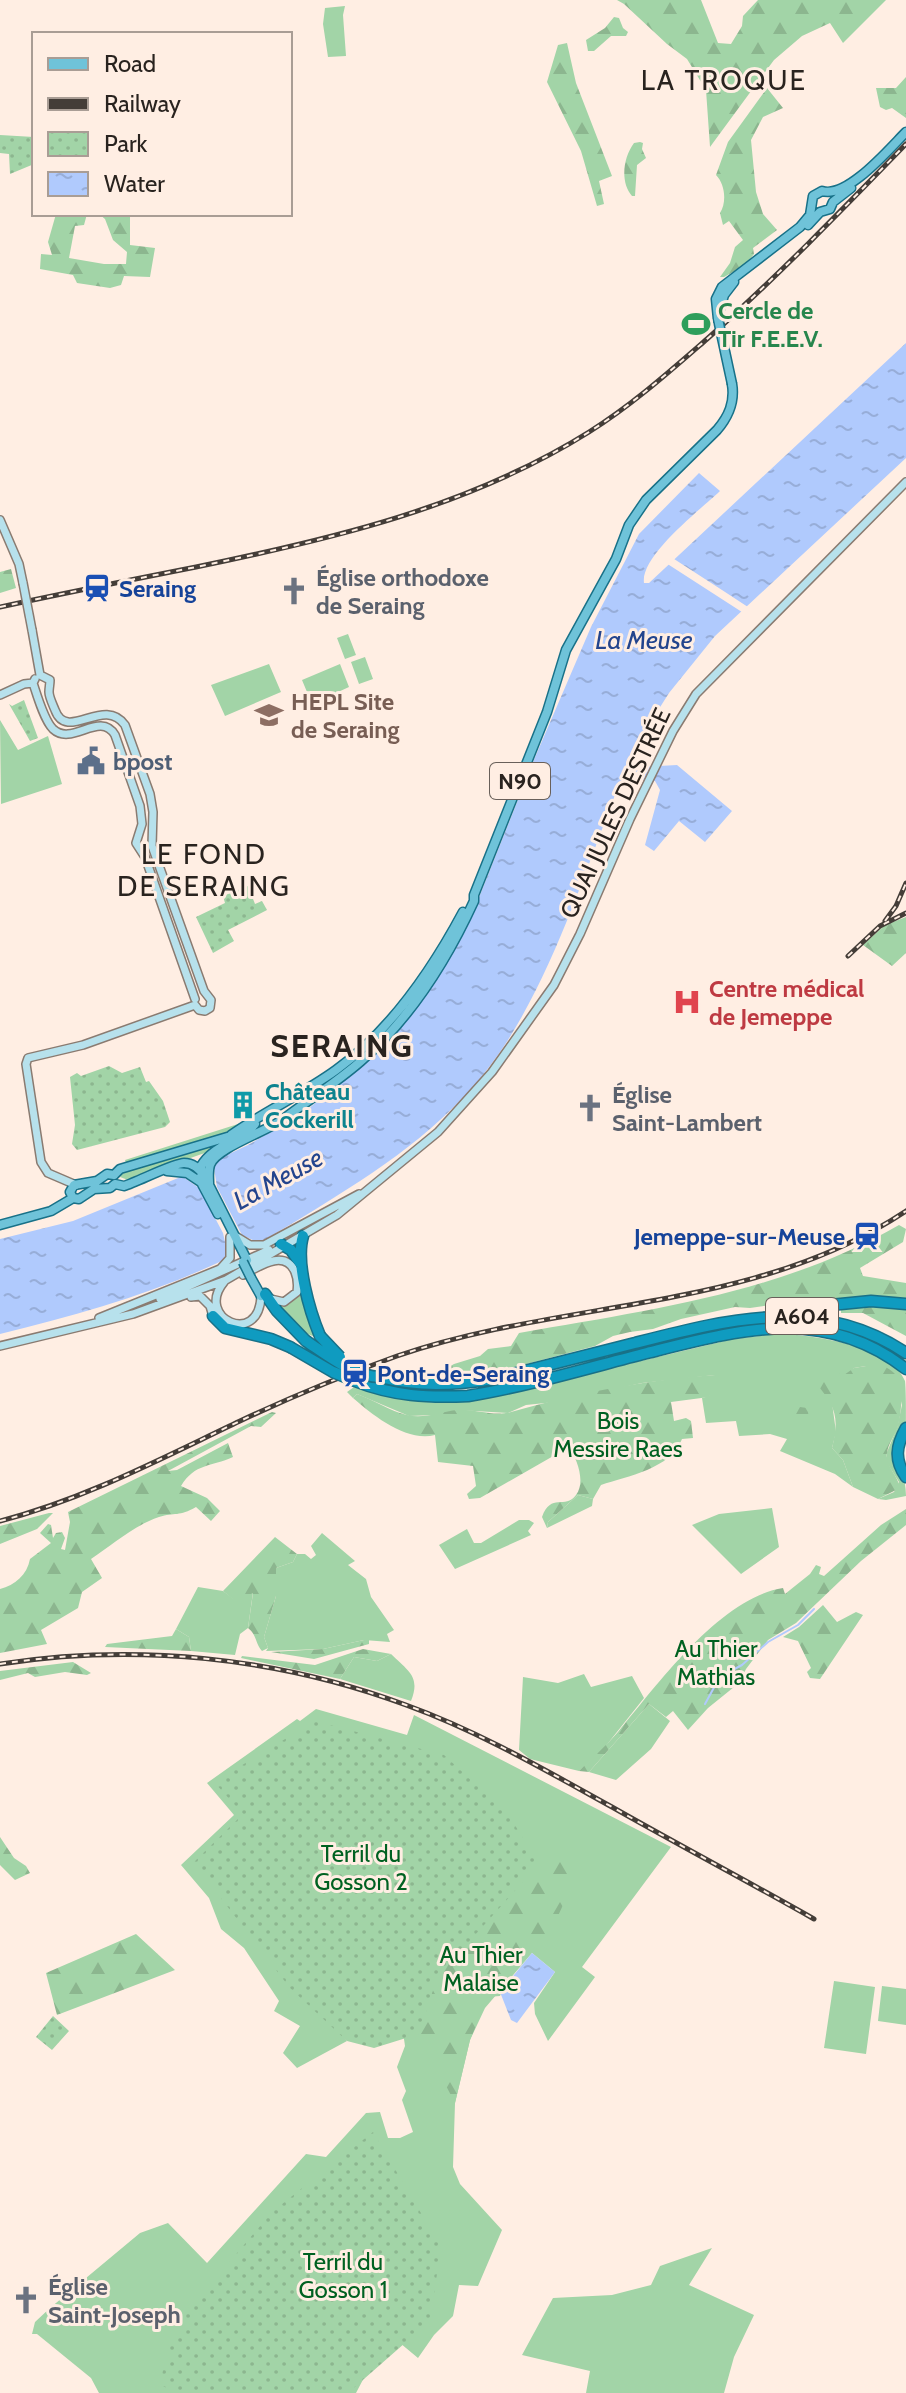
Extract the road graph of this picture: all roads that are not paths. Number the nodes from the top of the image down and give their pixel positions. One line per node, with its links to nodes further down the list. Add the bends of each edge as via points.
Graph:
1 (906, 132): 2 (main road, via 852,187)
2 (831, 197): 3 (main road, via 817,192); 4 (main road, via 828,211)
3 (812, 206): 4 (main road); 5 (main road, N90, via 800,227)
4 (820, 212): 5 (main road, N90, via 797,237)
5 (733, 280): 16 (main road, N90, bridge, via 718,319 733,399 723,424 634,516 564,653 547,712)
6 (906, 482): 25 (main road, QUAI JULES DESTRÉE, via 709,679 685,710 544,1002 459,1112)
7 (0, 520): 8 (main road, bridge, via 23,583)
8 (40, 675): 9 (main road); 10 (main road, via 50,680)
9 (35, 687): 10 (main road, via 43,693); 11 (main road, via 24,684); 12 (main road, via 49,724 59,733 103,725 113,731 140,806)
10 (49, 690): 13 (main road, via 62,721 105,714 123,721 150,794)
11 (0, 695)
12 (140, 832): 13 (main road); 15 (main road, via 135,840)
13 (150, 834): 14 (main road)
14 (152, 846): 15 (main road); 17 (main road)
15 (141, 849): 18 (main road)
16 (474, 895): 19 (main road, N90, via 423,977 364,1046); 20 (main road, N90, via 447,954 394,1029 353,1068)
17 (207, 996): 18 (main road, via 200,995); 18 (main road, via 208,1010 202,1012)
18 (195, 1002): 28 (main road, via 83,1045 28,1058 41,1162 48,1173 64,1178)
19 (260, 1117): 21 (main road); 22 (main road, N90)
20 (284, 1118): 21 (main road, N90); 27 (main road, via 221,1153)
21 (250, 1130): 22 (main road, N90); 23 (main road, via 212,1153)
22 (231, 1135): 26 (main road, N90, via 120,1169)
23 (200, 1168): 24 (main road, via 183,1163); 27 (main road)
24 (163, 1172): 26 (main road, via 124,1186); 27 (main road, via 187,1173)
25 (384, 1177): 29 (main road, QUAI JULES DESTRÉE); 32 (main road, QUAI JULES DESTRÉE)
26 (109, 1181): 28 (main road, N90)
27 (206, 1184): 31 (main road, A604)
28 (76, 1191): 30 (main road, via 63,1205)
29 (359, 1194): 31 (main road, via 264,1245); 33 (main road, QUAI JULES DESTRÉE)
30 (0, 1225)
31 (232, 1236): 34 (main road, A604)
32 (303, 1236): 33 (main road, QUAI JULES DESTRÉE); 35 (highway)
33 (283, 1245): 34 (main road, QUAI JULES DESTRÉE); 35 (highway)
34 (241, 1259): 36 (main road); 37 (main road); 39 (main road, A604, bridge); 43 (main road)
35 (301, 1265): 49 (highway, bridge, via 320,1336 340,1357)
36 (218, 1275): 38 (main road); 43 (main road)
37 (226, 1280): 38 (main road); 39 (main road, via 216,1300 226,1320 249,1322); 39 (main road, via 282,1260 293,1267 298,1288 287,1301)
38 (213, 1286): 40 (main road); 42 (main road)
39 (266, 1299): 46 (highway, A604)
40 (166, 1302): 42 (main road, via 198,1296); 45 (main road, via 113,1320)
41 (906, 1304): 44 (highway, via 871,1301 759,1312)
42 (211, 1311): 46 (highway, via 229,1329)
43 (99, 1318): 45 (main road)
44 (692, 1329): 47 (highway, A604, via 781,1316 818,1318 870,1332); 49 (highway, A604, via 493,1379 445,1385)
45 (0, 1344)
46 (299, 1344): 48 (highway, A604, bridge, via 333,1372 426,1398 506,1389 715,1336 780,1327 845,1336); 49 (highway, A604, bridge)
47 (906, 1353)
48 (902, 1366): 50 (highway)
49 (380, 1377)
50 (906, 1377)
51 (906, 1428): 53 (highway, via 897,1459)
52 (906, 1435): 53 (highway, via 899,1453)
53 (906, 1475)

